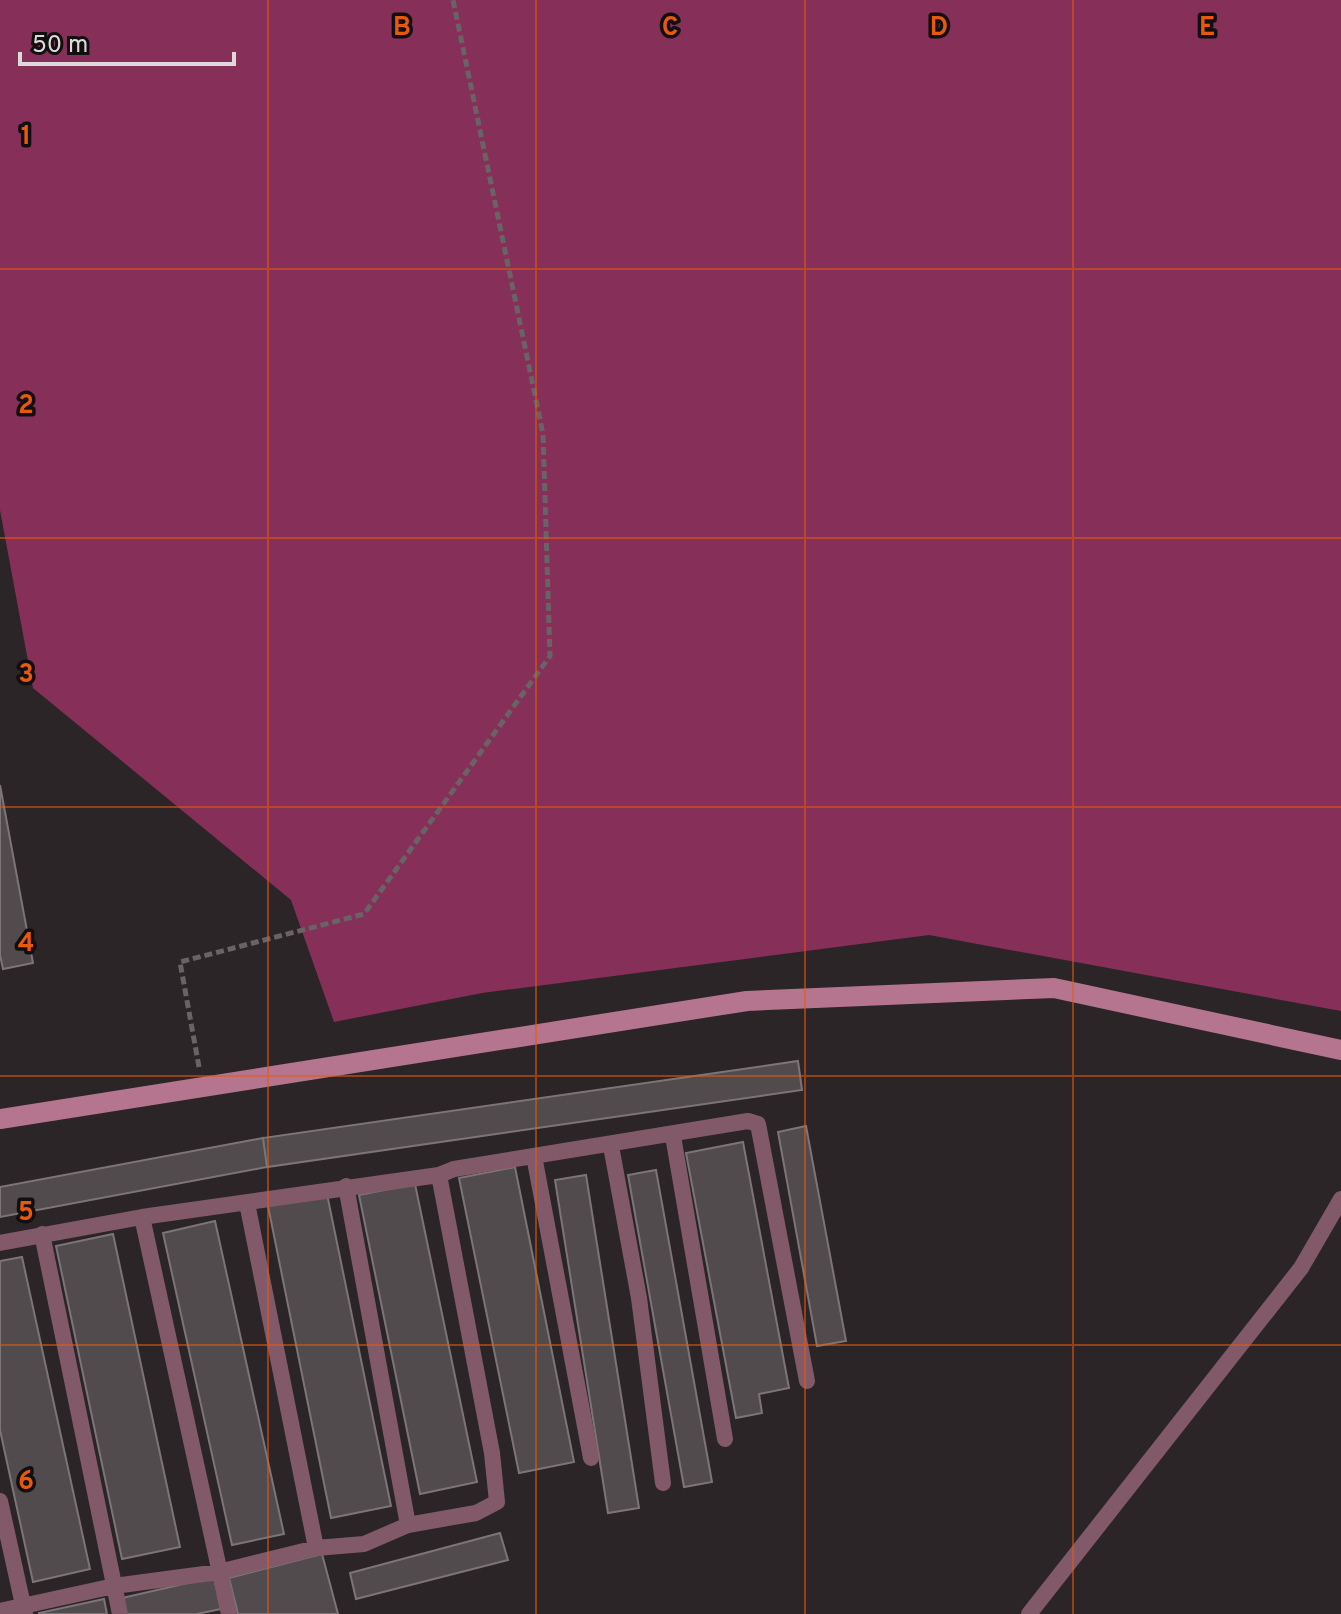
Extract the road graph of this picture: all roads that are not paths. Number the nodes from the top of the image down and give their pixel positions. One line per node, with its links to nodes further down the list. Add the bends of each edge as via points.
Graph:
1 (1341, 1050): 2 (street, via 1054,988 747,1001)
2 (0, 1119)
3 (673, 1136): 4 (lane, via 627,1139); 13 (lane, via 693,1128 758,1124); 14 (lane)
4 (611, 1146): 5 (lane); 16 (lane, via 639,1298)
5 (534, 1156): 6 (lane); 15 (lane)
6 (439, 1175): 7 (lane); 18 (lane, via 497,1502 476,1513)
7 (346, 1186): 9 (lane); 18 (lane)
8 (1341, 1199): 26 (lane, via 1301,1268)
9 (247, 1203): 10 (lane); 19 (lane)
10 (142, 1217): 11 (lane); 20 (lane)
11 (42, 1234): 12 (lane); 21 (lane)
12 (0, 1243)
13 (807, 1381)
14 (725, 1439)
15 (591, 1458)
16 (663, 1483)
17 (0, 1501): 22 (lane)
18 (408, 1525): 19 (lane, via 364,1544)
19 (316, 1548): 20 (lane)
20 (219, 1572): 21 (lane); 25 (lane)
21 (114, 1586): 22 (lane); 24 (lane)
22 (24, 1610): 23 (lane)
23 (0, 1611)
24 (120, 1614)
25 (229, 1614)
26 (1029, 1614)

